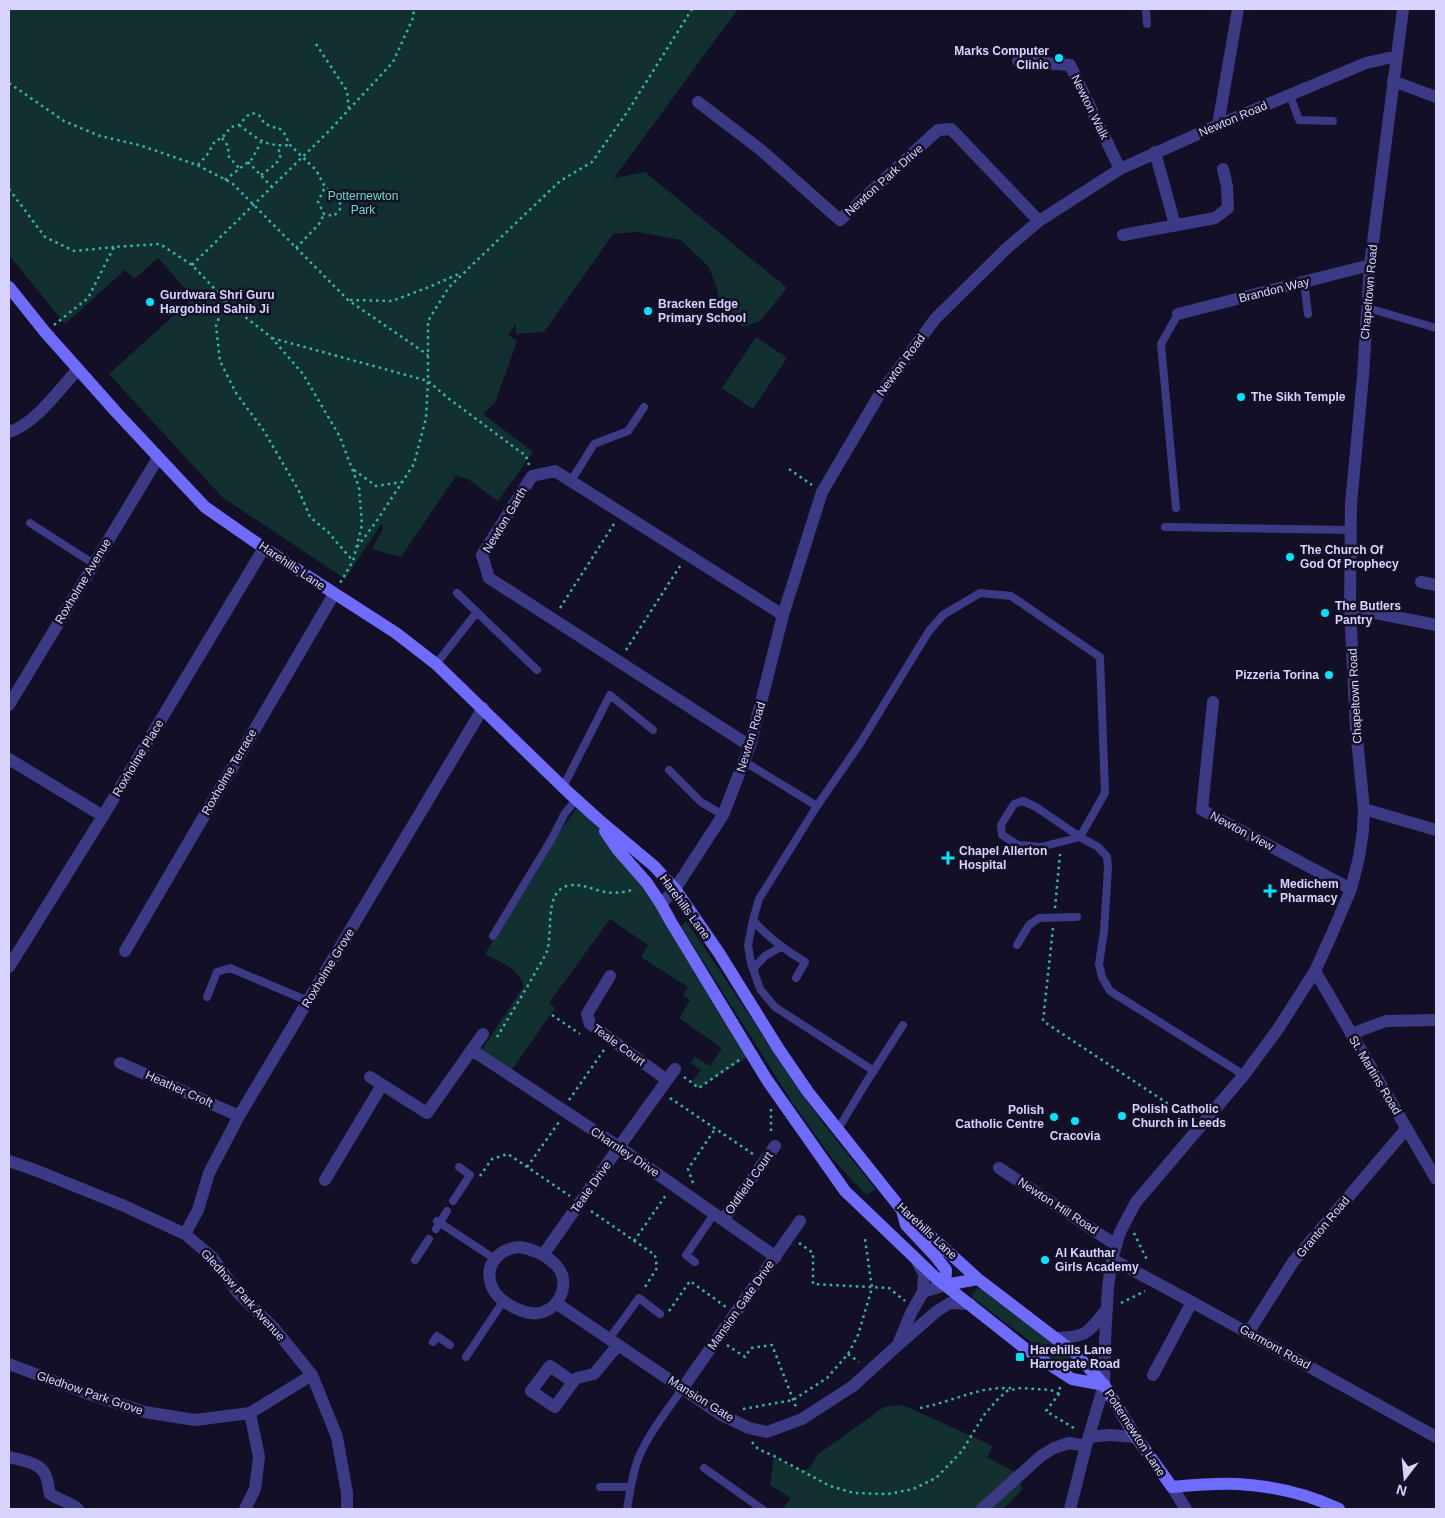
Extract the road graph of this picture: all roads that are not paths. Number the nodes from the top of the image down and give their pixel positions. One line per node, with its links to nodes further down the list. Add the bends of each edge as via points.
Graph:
1 (1146, 9): 4 (lane)
2 (1238, 9): 12 (street)
3 (1403, 9): 5 (street, Chapeltown Road)
4 (1147, 24)
5 (1397, 56): 7 (street, Chapeltown Road); 8 (street, Newton Road, via 1366,63)
6 (1018, 61): 14 (street, Newton Walk, via 1070,65)
7 (1394, 81): 9 (street); 19 (street, Chapeltown Road)
8 (1290, 95): 11 (lane, via 1299,120); 12 (street, Newton Road)
9 (1436, 97)
10 (698, 102): 16 (street, Newton Park Drive, via 761,150 840,220 938,130 951,129)
11 (1333, 121)
12 (1218, 125): 13 (street, Newton Road)
13 (1155, 152): 14 (street, Newton Road); 17 (street)
14 (1120, 169): 16 (street, Newton Road)
15 (1224, 169): 17 (street, via 1228,208 1215,218)
16 (1039, 221): 43 (street, Newton Road, via 934,319 878,397 822,492)
17 (1175, 225): 18 (street)
18 (1123, 235)
19 (1370, 265): 20 (street, Brandon Way); 22 (street, Chapeltown Road)
20 (1304, 282): 23 (street, Brandon Way); 24 (lane)
21 (9, 287): 26 (main road, Harehills Lane)
22 (1368, 308): 25 (lane); 34 (street, Chapeltown Road)
23 (1178, 314): 31 (lane, via 1161,344)
24 (1308, 314)
25 (1436, 328)
26 (78, 369): 28 (street, via 32,420); 29 (main road, Harehills Lane)
27 (644, 407): 30 (lane, via 628,432 594,444)
28 (9, 432)
29 (158, 458): 35 (main road, Harehills Lane, via 205,506); 36 (street, Roxholme Avenue)
30 (571, 481): 43 (street, Newton Garth); 51 (street, Newton Garth, via 555,470 532,476 482,555 489,578)
31 (1176, 508)
32 (30, 524): 36 (lane)
33 (1165, 527): 34 (lane)
34 (1351, 530): 41 (street, Chapeltown Road)
35 (264, 548): 40 (main road, Harehills Lane); 60 (street, Roxholme Place)
36 (94, 564): 48 (street, Roxholme Avenue)
37 (1421, 582): 38 (street)
38 (1436, 585)
39 (457, 593): 42 (lane)
40 (334, 594): 45 (main road, Harehills Lane, via 396,633); 72 (street, Roxholme Terrace)
41 (1350, 608): 44 (street); 58 (street, Chapeltown Road)
42 (477, 612): 45 (lane); 46 (lane)
43 (783, 614): 51 (street, Newton Road)
44 (1436, 625)
45 (436, 664): 49 (main road, Harehills Lane)
46 (537, 670)
47 (1213, 702): 65 (street, Newton View, via 1202,810)
48 (9, 704)
49 (483, 708): 55 (main road, Harehills Lane); 79 (street, Roxholme Grove)
50 (653, 730): 55 (lane, via 610,695)
51 (750, 746): 53 (street, Newton Road)
52 (9, 759): 60 (street)
53 (745, 762): 57 (lane); 59 (street, Newton Road)
54 (669, 770): 59 (lane, via 702,802)
55 (563, 787): 56 (main road, Harehills Lane)
56 (576, 800): 61 (main road, Harehills Lane); 69 (lane, via 565,812)
57 (817, 806): 63 (lane, via 943,614 980,593 1011,596 1100,657 1105,793); 68 (lane, via 759,899)
58 (1364, 809): 62 (street); 65 (street, Chapeltown Road, via 1363,831)
59 (724, 815): 64 (street, Newton Road)
60 (103, 816): 73 (street, Roxholme Place)
61 (599, 820): 64 (main road, Harehills Lane, via 654,866); 66 (main road, Harehills Lane, via 618,850)
62 (1436, 830)
63 (1080, 837): 63 (lane, via 1041,847 1018,845 1002,836 1001,824 1014,804 1023,801); 88 (lane, via 1098,847 1107,857 1104,931 1099,964 1110,991)
64 (675, 889): 66 (street, Newton Road); 93 (main road, Harehills Lane, via 783,1056)
65 (1351, 889): 75 (street, Chapeltown Road)
66 (661, 904): 113 (main road, Harehills Lane, via 767,1080 845,1191)
67 (1077, 917): 70 (lane, via 1039,918 1029,924)
68 (753, 920): 71 (lane); 74 (lane, via 748,945)
69 (493, 936)
70 (1017, 945)
71 (781, 947): 74 (lane, via 765,956); 77 (lane, via 804,962)
72 (125, 951)
73 (9, 967)
74 (753, 969): 86 (lane, via 760,989 775,1007)
75 (1315, 971): 83 (street, St. Martins Road); 88 (street, Chapeltown Road)
76 (610, 976): 87 (street, Teale Court, via 587,1014 590,1024)
77 (796, 978)
78 (207, 997): 79 (lane, via 217,972 230,968)
79 (308, 1001): 91 (street, Roxholme Grove)
80 (1436, 1020): 83 (street, via 1386,1021)
81 (903, 1025): 86 (lane)
82 (483, 1034): 84 (street)
83 (1351, 1034): 92 (street, St. Martins Road)
84 (472, 1050): 90 (street, via 427,1113); 94 (street, Charnley Drive)
85 (120, 1063): 91 (street, Heather Croft)
86 (874, 1070): 93 (lane)
87 (672, 1073): 94 (street, Teale Drive)
88 (1244, 1075): 110 (street, Chapeltown Road, via 1136,1202)
89 (370, 1077): 90 (street)
90 (382, 1085): 101 (street)
91 (239, 1116): 108 (street, Roxholme Grove, via 209,1173 198,1210)
92 (1407, 1128): 100 (street, St. Martins Road); 128 (street, Granton Road, via 1293,1262)
93 (838, 1129): 104 (main road, Harehills Lane)
94 (619, 1147): 106 (street, Charnley Drive); 111 (street, Teale Drive)
95 (770, 1154): 106 (street, Oldfield Court)
96 (9, 1161): 108 (street, Gledhow Park Avenue, via 113,1201)
97 (459, 1167): 99 (lane)
98 (999, 1168): 110 (street, Newton Hill Road)
99 (470, 1175): 102 (lane); 103 (lane)
100 (1436, 1179)
101 (325, 1180)
102 (478, 1180)
103 (454, 1201)
104 (902, 1210): 118 (main road, Harehills Lane); 119 (main road, via 906,1226 946,1270)
105 (447, 1211): 114 (lane, via 437,1224)
106 (718, 1217): 112 (street, Charnley Drive); 117 (lane, via 686,1255)
107 (800, 1221): 112 (street, Mansion Gate Drive)
108 (185, 1234): 136 (street, Gledhow Park Avenue, via 212,1257 238,1293 274,1328)
109 (429, 1239): 116 (lane)
110 (1116, 1245): 115 (street, Chapeltown Road)
111 (543, 1256): 114 (street, via 519,1247 501,1252); 123 (street, via 562,1274 562,1294)
112 (776, 1257): 140 (street, Mansion Gate Drive)
113 (915, 1258): 119 (main road, Harehills Lane); 120 (street, Harehills Lane, via 924,1274)
114 (494, 1259): 121 (street, via 489,1277 497,1295)
115 (1112, 1259): 122 (street, Garmont Road); 125 (street, Chapeltown Road)
116 (415, 1260)
117 (695, 1262)
118 (978, 1279): 119 (main road); 129 (main road, Harehills Lane)
119 (945, 1285): 120 (street); 124 (main road, Harehills Lane); 126 (street)
120 (923, 1292): 133 (street, Mansion Gate)
121 (504, 1300): 123 (street, via 530,1314 549,1310); 134 (lane)
122 (1192, 1302): 128 (street, Garmont Road); 137 (street)
123 (556, 1303): 131 (street, Mansion Gate)
124 (970, 1304): 126 (street, Mansion Gate, via 950,1303); 139 (main road, Harehills Lane, via 1027,1350 1072,1379)
125 (1106, 1310): 129 (street, via 1083,1335); 139 (street, Chapeltown Road)
126 (937, 1311): 133 (street, Mansion Gate)
127 (664, 1314): 131 (lane, via 639,1298)
128 (1248, 1333): 143 (street, Garmont Road)
129 (1056, 1338): 139 (main road, Harehills Lane, via 1076,1354)
130 (434, 1342): 132 (lane, via 437,1336)
131 (614, 1342): 138 (street, via 594,1374); 140 (street, Mansion Gate)
132 (450, 1345)
133 (898, 1345): 140 (street, Mansion Gate, via 853,1386 802,1419 767,1432 748,1428 720,1414)
134 (466, 1357)
135 (9, 1364): 141 (street, Gledhow Park Grove, via 145,1412 195,1420)
136 (312, 1375): 141 (street, Gledhow Park Grove); 153 (street, Gledhow Park Avenue, via 337,1437)
137 (1153, 1375)
138 (572, 1382)
139 (1104, 1386): 142 (main road, Potternewton Lane); 144 (street, Chapeltown Road)
140 (682, 1389): 148 (lane, via 649,1438 638,1459)
141 (250, 1413): 152 (street, via 259,1457 256,1489)
142 (1136, 1437): 144 (street, via 1109,1435); 149 (main road, Potternewton Lane)
143 (1436, 1437)
144 (1088, 1441): 155 (street, via 1069,1443 1041,1456); 156 (street, Chapeltown Road)
145 (9, 1457): 151 (street, via 42,1469 50,1494)
146 (704, 1468): 154 (lane)
147 (600, 1487): 148 (lane)
148 (630, 1487): 150 (lane)
149 (1172, 1487): 157 (street); 158 (main road, Potternewton Lane, via 1238,1484 1282,1490 1320,1500)
150 (629, 1508)
151 (78, 1509)
152 (245, 1509)
153 (348, 1509)
154 (762, 1509)
155 (982, 1509)
156 (1070, 1509)
157 (1186, 1509)
158 (1339, 1509)

